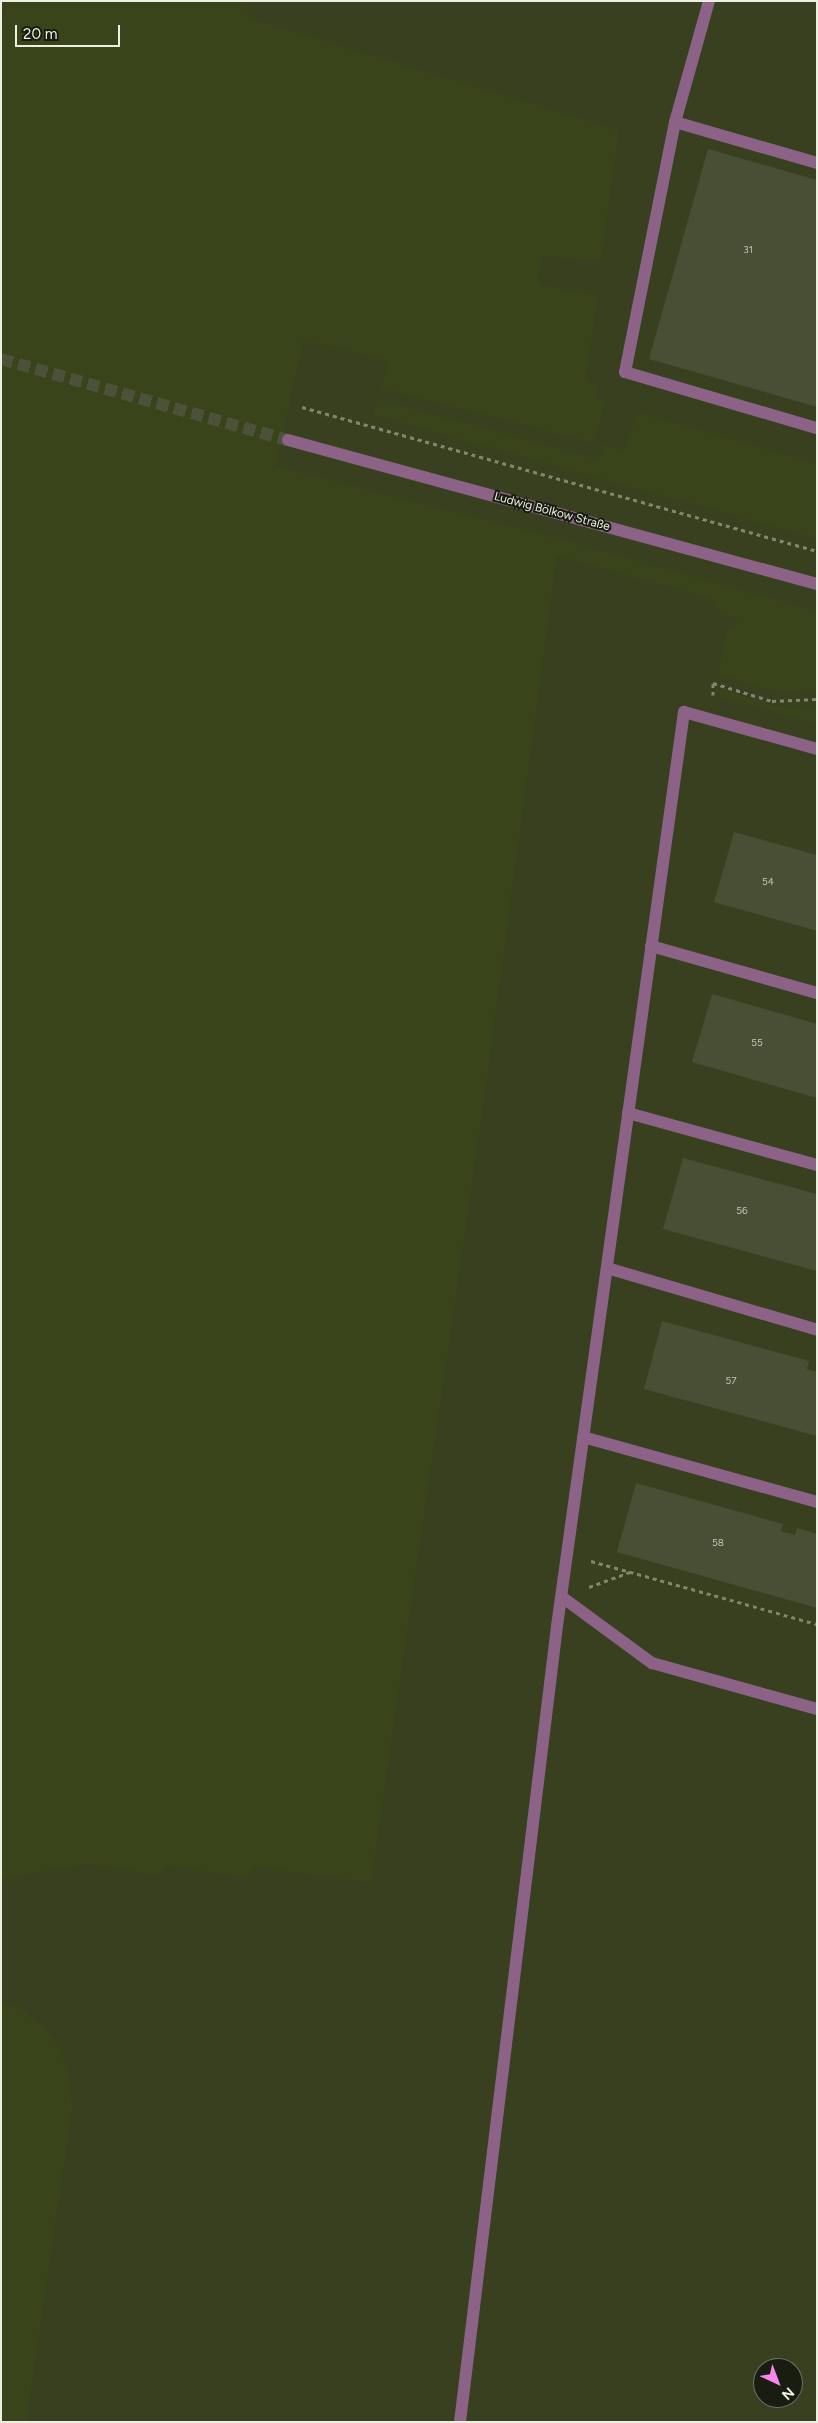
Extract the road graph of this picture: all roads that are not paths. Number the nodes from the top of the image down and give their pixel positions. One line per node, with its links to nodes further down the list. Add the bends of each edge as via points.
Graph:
1 (709, 1): 2 (street)
2 (675, 122): 3 (street); 4 (street, via 625,372)
3 (817, 163)
4 (817, 428)
5 (288, 440): 6 (street, Ludwig Bölkow Straße)
6 (817, 584)
7 (817, 749): 8 (street, via 684,712)
8 (651, 946): 9 (street); 10 (street)
9 (817, 993)
10 (628, 1113): 11 (street); 12 (street)
11 (817, 1166)
12 (607, 1268): 13 (street); 14 (street)
13 (817, 1330)
14 (584, 1436): 15 (street); 16 (street)
15 (817, 1502)
16 (562, 1597): 17 (street, via 652,1663); 18 (street)
17 (817, 1709)
18 (460, 2422)

